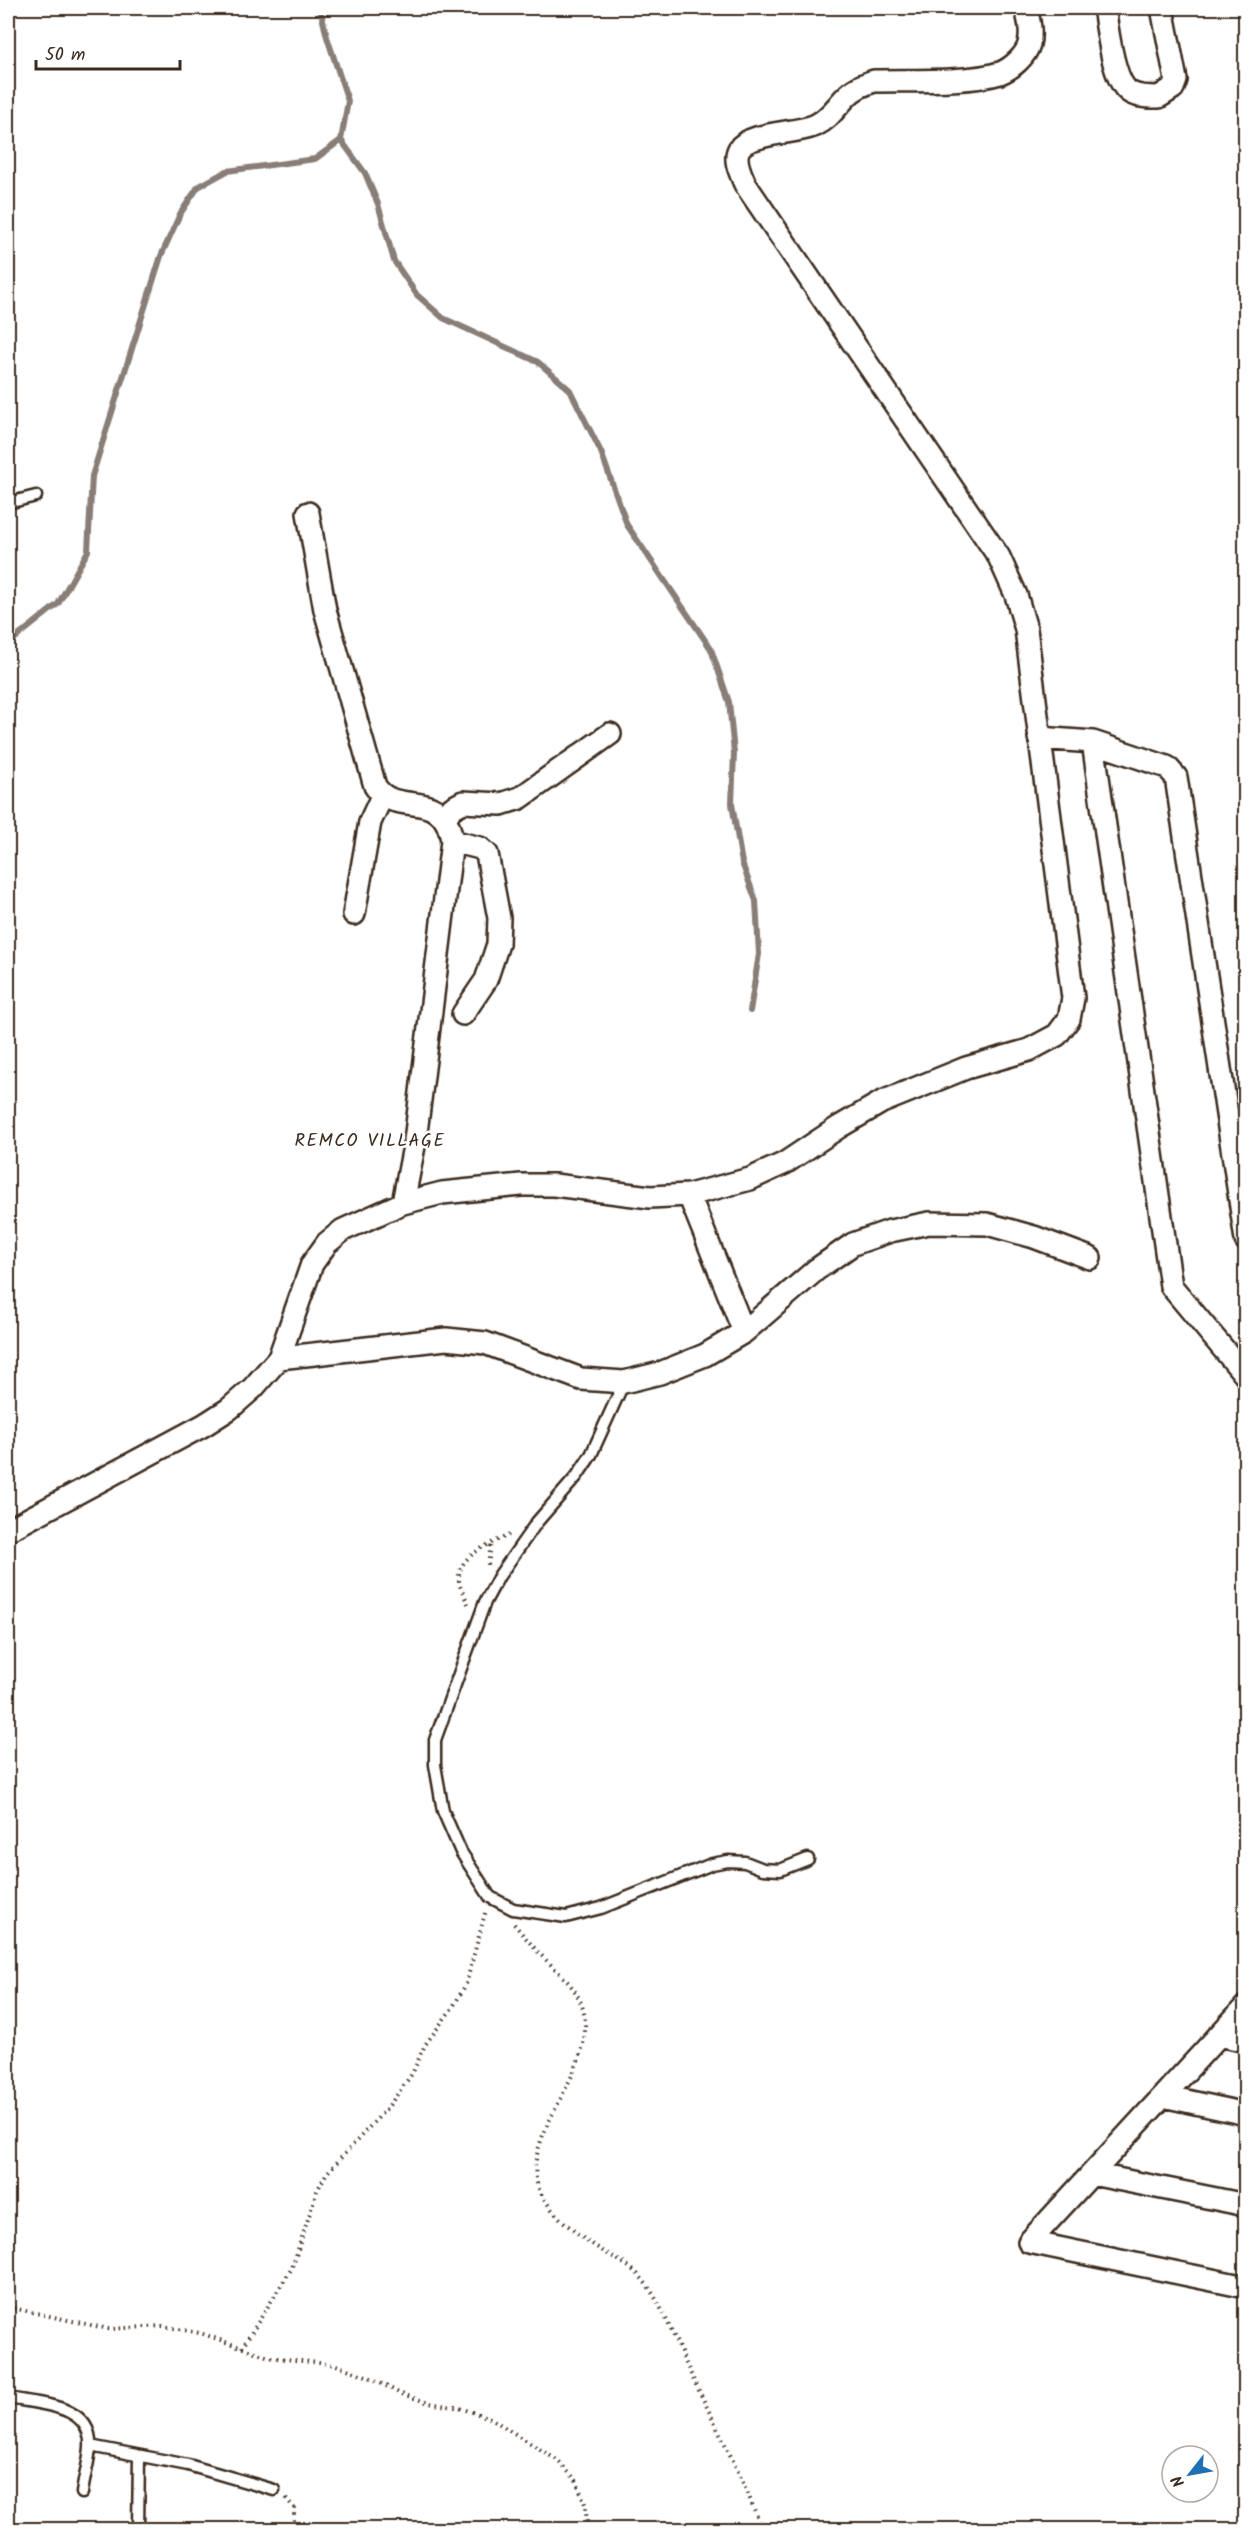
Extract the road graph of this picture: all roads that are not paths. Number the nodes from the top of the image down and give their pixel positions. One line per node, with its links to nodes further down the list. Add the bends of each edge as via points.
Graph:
1 (1026, 8): 8 (street, via 1031,28 1029,46 1002,73 979,78 874,81 858,87 817,125 754,138 739,149 736,157 745,184 999,557 1026,629)
2 (1104, 8): 3 (street, via 1117,75 1123,86 1130,93 1159,97 1173,88 1176,80)
3 (1162, 8)
4 (36, 496): 5 (lane)
5 (8, 503)
6 (308, 513): 10 (street, via 337,658 375,786)
7 (610, 734): 11 (street, via 520,798 501,804 463,802)
8 (1039, 738): 9 (street); 15 (street, via 1072,998 1069,1020 1057,1035 1029,1050 966,1068 882,1102 785,1163 750,1179)
9 (1093, 742): 17 (street, via 1167,767 1176,777); 21 (street, via 1171,1286)
10 (382, 796): 11 (street, via 426,805); 13 (street, via 370,822)
11 (445, 818): 12 (street)
12 (452, 841): 14 (street, via 480,848 487,854 499,918 498,944 486,980); 16 (street, via 415,1141)
13 (354, 914)
14 (463, 1014)
15 (689, 1195): 16 (street, via 650,1197 554,1185 521,1185 442,1193); 19 (street)
16 (403, 1203): 20 (street, via 344,1230 327,1243 312,1264)
17 (1245, 1240)
18 (1090, 1258): 19 (street, via 987,1224 929,1223 890,1231 853,1244 817,1269)
19 (744, 1332): 22 (street, via 705,1355)
20 (279, 1358): 22 (street, via 446,1339 485,1343 580,1379); 23 (street, via 253,1388 204,1425)
21 (1245, 1376)
22 (624, 1382): 24 (lane, via 591,1455 499,1576 477,1621 435,1740 443,1811 461,1852 490,1897 513,1909 566,1917 601,1908 712,1864 745,1862 780,1870)
23 (8, 1530)
24 (808, 1860)
25 (1245, 2006): 26 (street)
26 (1219, 2035): 27 (street); 28 (street)
27 (1245, 2041)
28 (1162, 2096): 29 (street); 30 (street)
29 (1245, 2114)
30 (1092, 2174): 31 (street); 32 (street, via 1029,2242)
31 (1245, 2205)
32 (1245, 2287)
33 (8, 2398): 34 (lane, via 58,2407 79,2416 89,2434)
34 (90, 2446): 35 (lane); 37 (lane)
35 (140, 2456): 36 (lane, via 188,2465); 38 (lane)
36 (274, 2490)
37 (82, 2493)
38 (138, 2529)

